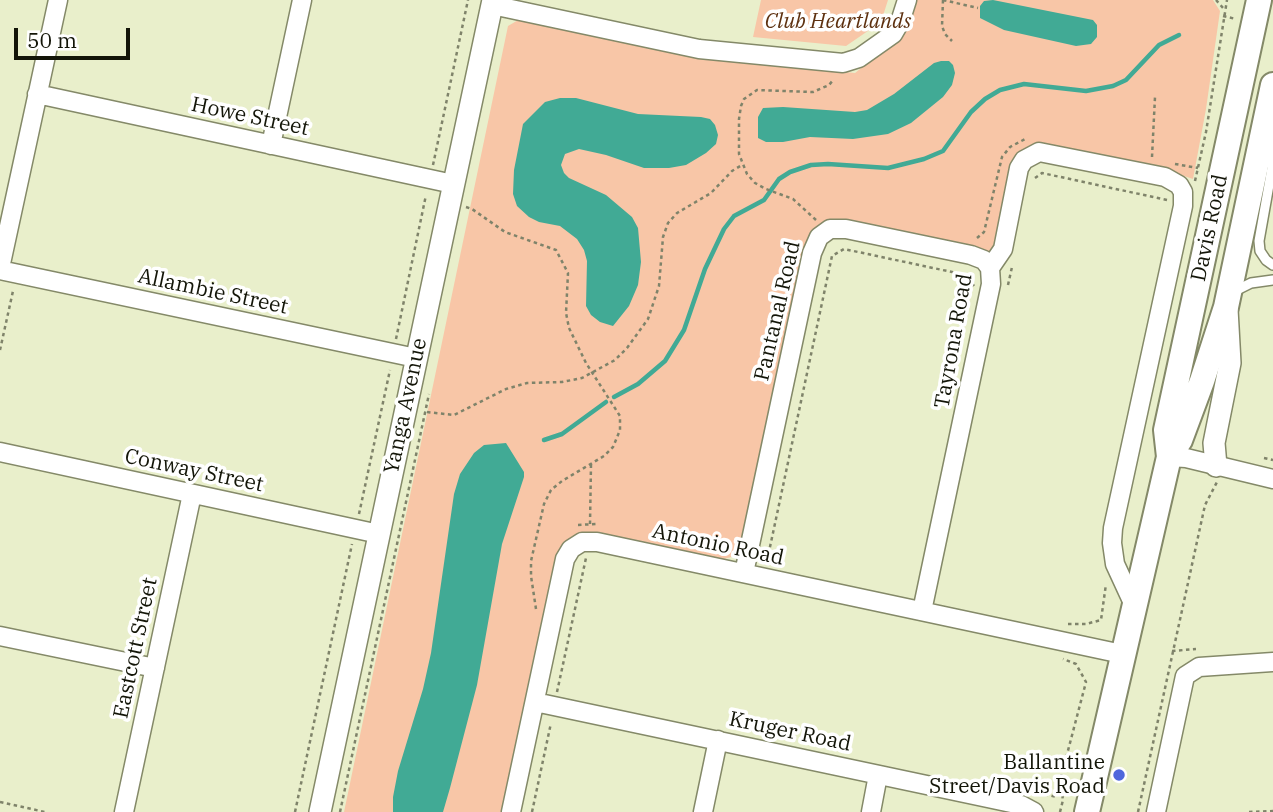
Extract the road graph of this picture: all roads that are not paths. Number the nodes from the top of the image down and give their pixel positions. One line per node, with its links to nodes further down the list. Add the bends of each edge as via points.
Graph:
1 (58, 0): 6 (street)
2 (302, 0): 8 (street)
3 (906, 0): 5 (street, via 893,34 859,58 839,63 699,49)
4 (1259, 0): 18 (main road, Davis Road, via 1166,430)
5 (492, 3): 10 (street, Yanga Avenue)
6 (37, 94): 8 (street, Howe Street); 13 (street)
7 (1271, 95): 11 (lane, via 1272,168 1259,241 1260,251); 15 (main road, Davis Road)
8 (271, 145): 10 (street, Howe Street, via 430,178)
9 (1174, 172): 12 (street, Tayrona Road, via 1152,174 1051,153 1027,158 1018,168 1003,249); 24 (street, Davis Road, via 1183,192 1183,206 1112,543 1115,564)
10 (451, 194): 16 (street, Yanga Avenue)
11 (1273, 265)
12 (990, 268): 23 (street, Pantanal Road, via 971,255 846,229 830,229 819,237); 25 (street, Tayrona Road, via 991,284)
13 (0, 269): 16 (street, Allambie Street)
14 (1273, 280): 15 (lane, via 1251,283)
15 (1228, 301): 18 (main road, Davis Road, via 1180,440); 19 (street, via 1230,363 1214,443)
16 (416, 358): 22 (street, Yanga Avenue)
17 (0, 452): 21 (street, Conway Street)
18 (1169, 457): 19 (street); 24 (main road, Davis Road)
19 (1222, 467): 20 (street)
20 (1273, 479)
21 (192, 494): 22 (street, Conway Street); 29 (street, Eastcott Street)
22 (379, 534): 34 (street, Yanga Avenue)
23 (746, 565): 25 (street, Antonio Road); 30 (street, Antonio Road, via 597,542 582,542 571,549)
24 (1133, 603): 27 (main road, Davis Road)
25 (922, 611): 27 (street, Antonio Road)
26 (0, 636): 29 (street)
27 (1122, 654): 39 (main road, Davis Road)
28 (1273, 662): 40 (street, via 1199,667 1185,676)
29 (155, 668): 33 (street, Eastcott Street)
30 (534, 702): 31 (street, Kruger Road); 35 (street, Antonio Road)
31 (718, 740): 32 (street, Kruger Road); 36 (street)
32 (878, 775): 37 (street); 38 (street, Kruger Road, via 1021,805)
33 (124, 812)
34 (320, 812)
35 (511, 812)
36 (703, 812)
37 (871, 812)
38 (1034, 812)
39 (1087, 812)
40 (1156, 812)

